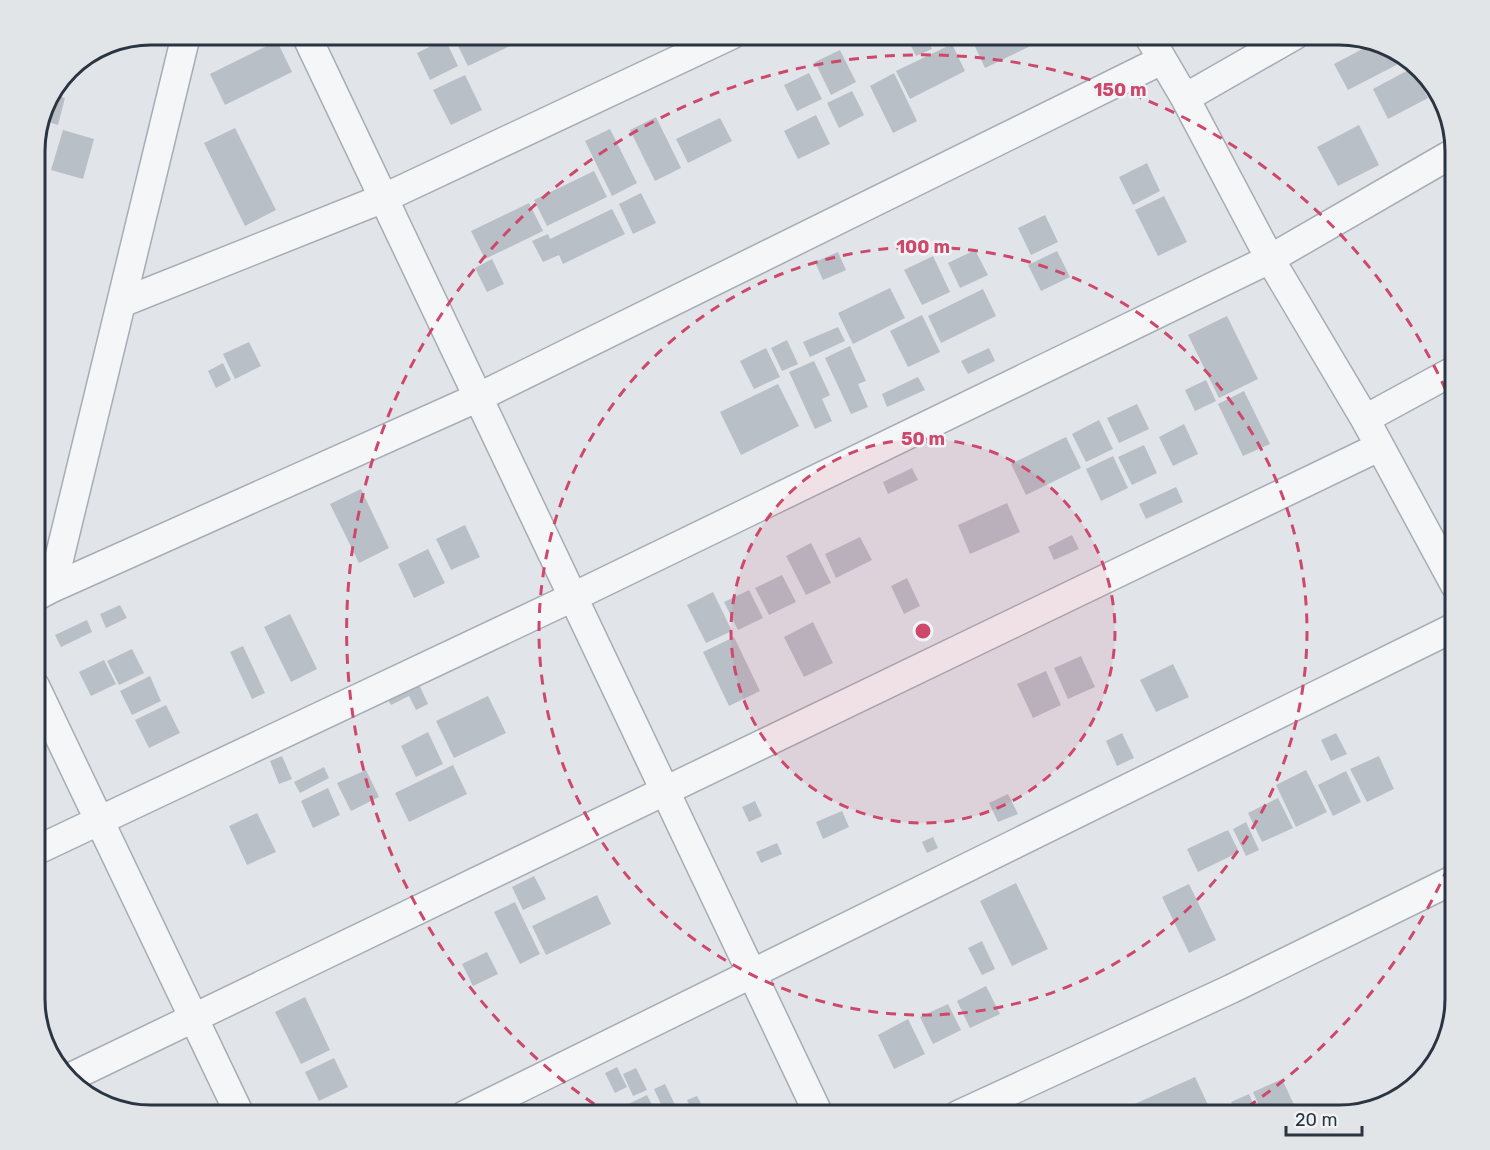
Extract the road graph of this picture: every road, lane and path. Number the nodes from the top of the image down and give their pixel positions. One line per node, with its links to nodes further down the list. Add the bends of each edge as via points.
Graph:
1 (183, 45): 11 (street)
2 (311, 45): 9 (street)
3 (709, 45): 9 (street)
4 (1154, 45): 6 (street)
5 (1276, 45): 7 (street)
6 (1162, 60): 7 (street); 13 (street)
7 (1185, 98): 10 (street)
8 (1445, 158): 10 (street)
9 (384, 198): 11 (street); 13 (street)
10 (1270, 259): 14 (street); 19 (street)
11 (121, 303): 17 (street)
12 (1445, 375): 14 (street)
13 (479, 398): 18 (street); 19 (street)
14 (1365, 419): 15 (street)
15 (1379, 447): 16 (street); 22 (street)
16 (1445, 567)
17 (45, 585)
18 (45, 591)
19 (573, 597): 22 (street); 23 (street)
20 (1445, 632): 26 (street)
21 (45, 707): 23 (street)
22 (665, 791): 26 (street); 27 (street)
23 (99, 821): 24 (street); 27 (street)
24 (45, 846)
25 (1445, 884): 32 (street)
26 (752, 974): 30 (street); 31 (street)
27 (194, 1018): 28 (street); 29 (street)
28 (76, 1074)
29 (235, 1105)
30 (487, 1105)
31 (814, 1105)
32 (982, 1105)

